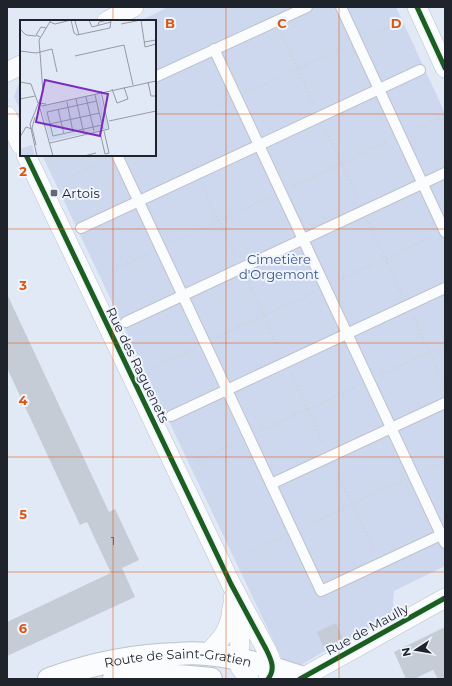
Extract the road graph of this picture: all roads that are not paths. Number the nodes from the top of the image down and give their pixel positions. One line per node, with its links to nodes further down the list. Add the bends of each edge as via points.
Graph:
1 (134, 7): 5 (street)
2 (306, 7): 6 (lane)
3 (341, 7): 12 (lane)
4 (417, 7): 8 (street)
5 (109, 20)
6 (214, 49): 11 (lane); 15 (lane)
7 (20, 66): 10 (street)
8 (445, 68)
9 (420, 70): 12 (lane)
10 (7, 72)
11 (156, 77)
12 (379, 89): 15 (lane); 19 (lane)
13 (7, 116): 14 (street)
14 (20, 143)
15 (259, 145): 20 (lane); 23 (lane)
16 (26, 156): 34 (street, Rue des Raguenets)
17 (113, 156): 20 (lane)
18 (445, 173): 19 (lane)
19 (423, 184): 22 (lane); 23 (lane)
20 (139, 201): 21 (lane); 25 (lane)
21 (81, 228)
22 (445, 231)
23 (303, 239): 25 (lane); 27 (lane)
24 (445, 288): 27 (lane)
25 (183, 296): 26 (lane); 28 (lane)
26 (126, 322)
27 (347, 334): 28 (lane); 31 (lane)
28 (226, 390): 30 (lane); 32 (lane)
29 (445, 403): 31 (lane)
30 (171, 416)
31 (391, 428): 32 (lane); 33 (lane)
32 (271, 484): 33 (lane, via 321,591)
33 (444, 536)
34 (232, 590): 36 (street, via 230,624); 37 (street, Rue des Raguenets, via 240,637); 38 (street, Rue des Raguenets, via 266,649 270,658)
35 (445, 598): 39 (street, Rue de Maully)
36 (208, 654): 37 (main road, Route de Saint-Gratien); 40 (main road, Route de Saint-Gratien, via 168,654 129,658)
37 (239, 660): 38 (main road, Route de Saint-Gratien); 43 (street, via 240,667)
38 (270, 674): 39 (main road, Route de Saint-Gratien)
39 (303, 678)
40 (49, 679)
41 (114, 679): 42 (main road, Route de Saint-Gratien, via 140,676 188,676)
42 (211, 679)
43 (249, 679)

